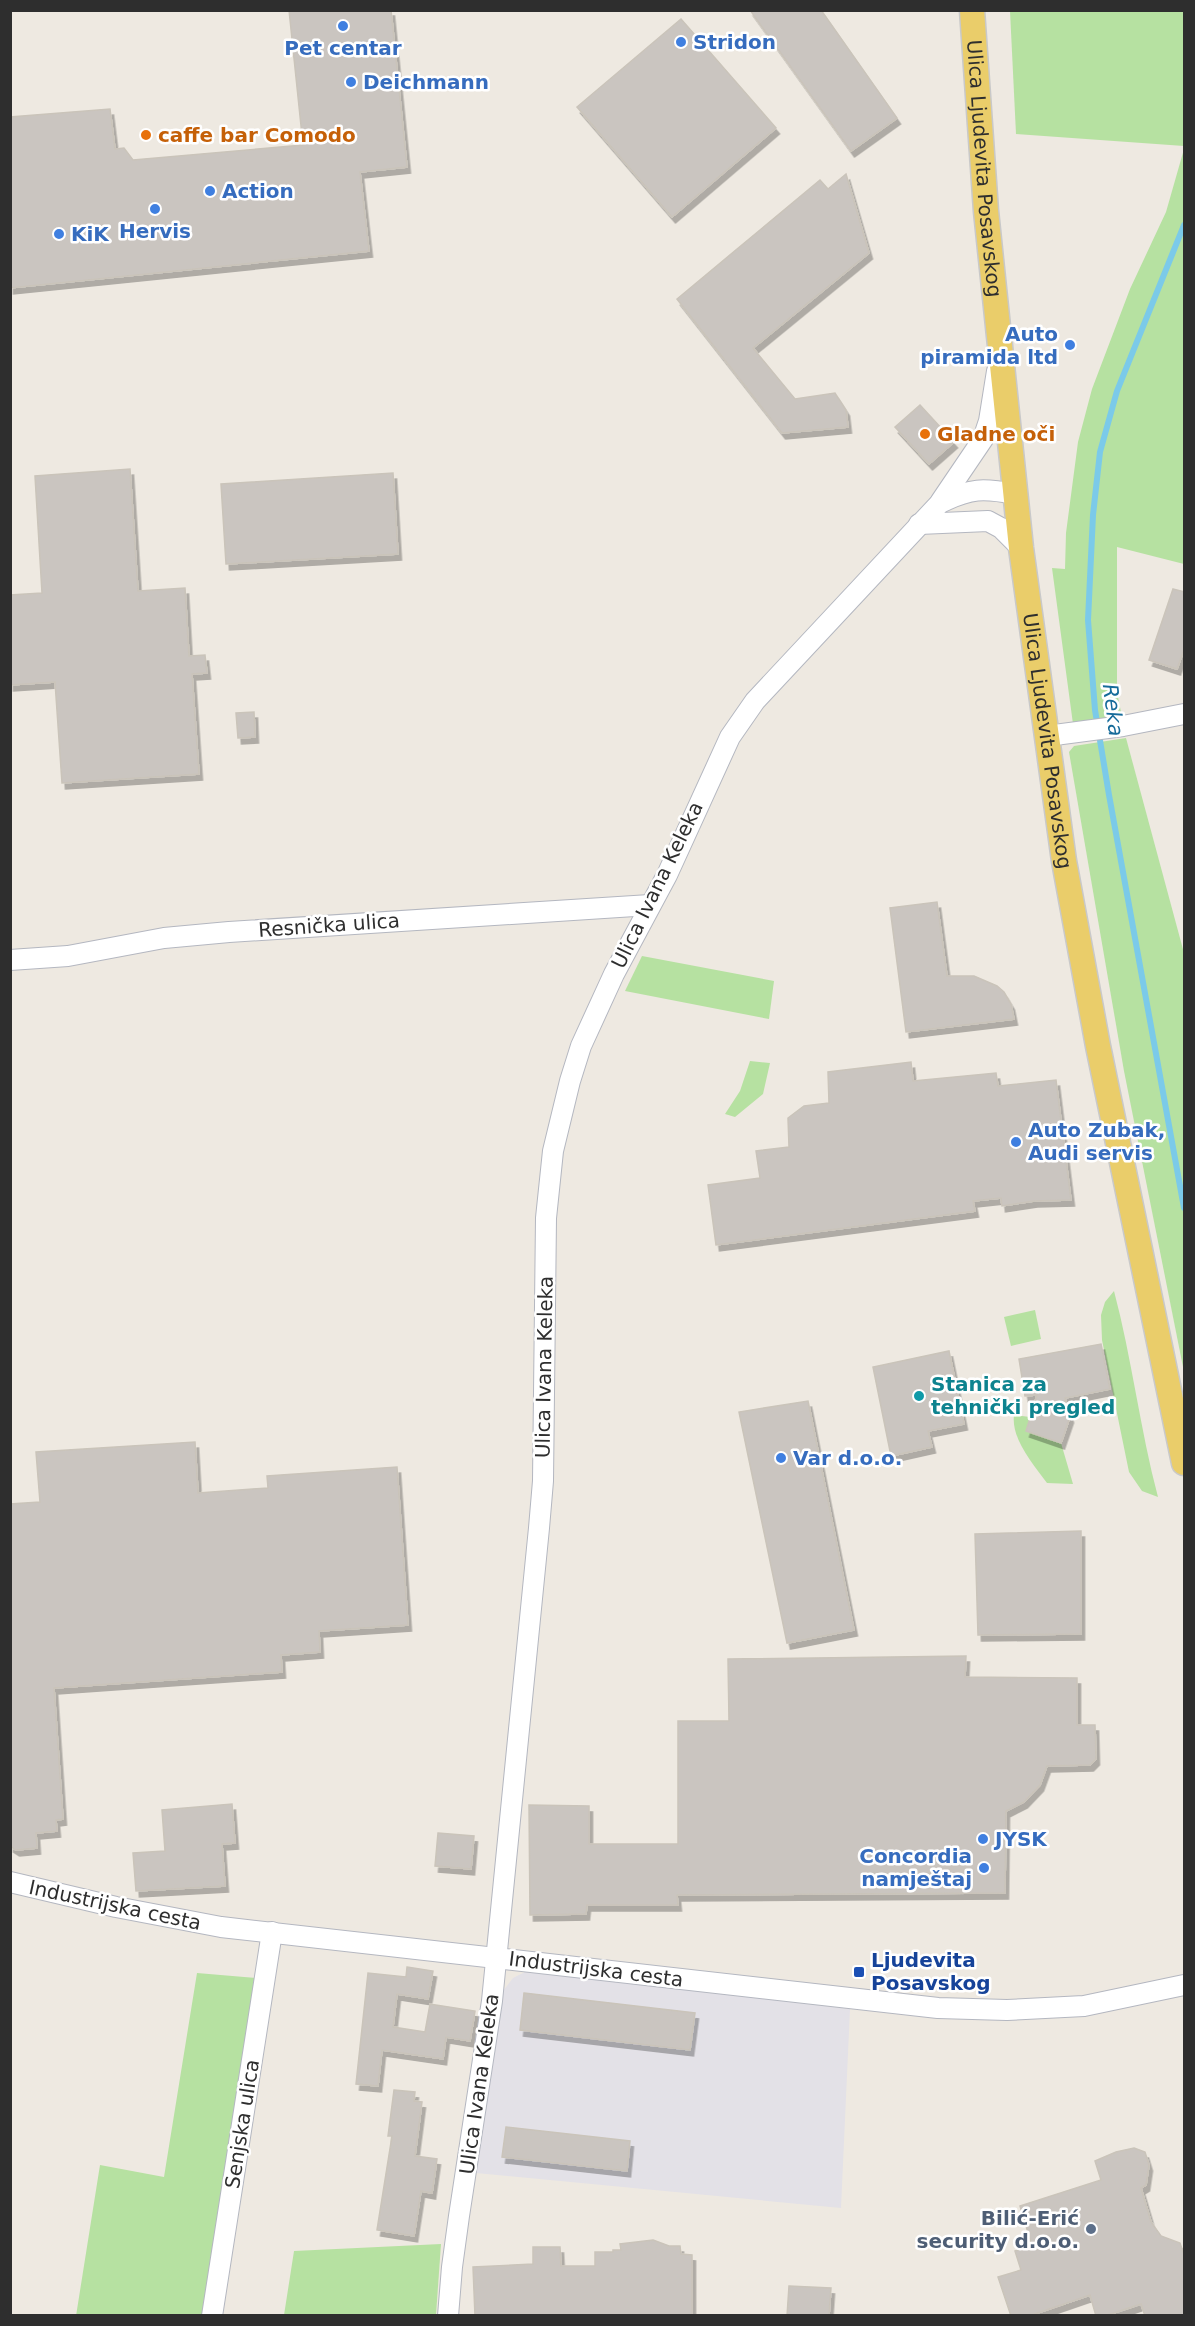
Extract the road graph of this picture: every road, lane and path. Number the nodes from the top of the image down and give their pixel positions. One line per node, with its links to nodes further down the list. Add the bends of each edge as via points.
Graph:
1 (972, 10): 2 (main road, Ulica Ljudevita Posavskog, via 986,211)
2 (1001, 351): 3 (main road, Ulica Ljudevita Posavskog); 4 (street, Ulica Ivana Keleka, via 983,439)
3 (1016, 494): 4 (street, Ulica Ivana Keleka, via 986,489 960,493); 6 (main road, Ulica Ljudevita Posavskog)
4 (940, 503): 5 (street, Ulica Ivana Keleka)
5 (918, 524): 6 (street, via 988,521); 9 (street, Ulica Ivana Keleka, via 773,680 738,724)
6 (1021, 548): 8 (main road, Ulica Ljudevita Posavskog)
7 (1185, 714): 8 (street)
8 (1047, 736): 11 (main road, Ulica Ljudevita Posavskog, via 1064,861 1098,1046)
9 (650, 905): 10 (street, Resnička ulica, via 229,932 164,938 68,956); 15 (street, Ulica Ivana Keleka, via 581,1046 553,1150 546,1218 543,1480)
10 (10, 960)
11 (1181, 1436): 12 (main road, Ulica Ljudevita Posavskog)
12 (1185, 1462)
13 (10, 1882): 14 (street, Industrijska cesta, via 166,1917)
14 (272, 1932): 15 (street, Industrijska cesta); 17 (street, Senjska ulica)
15 (496, 1957): 16 (street, Industrijska cesta, via 968,2010 1084,2006); 18 (street, Ulica Ivana Keleka)
16 (1185, 1985)
17 (212, 2316)
18 (448, 2316)

